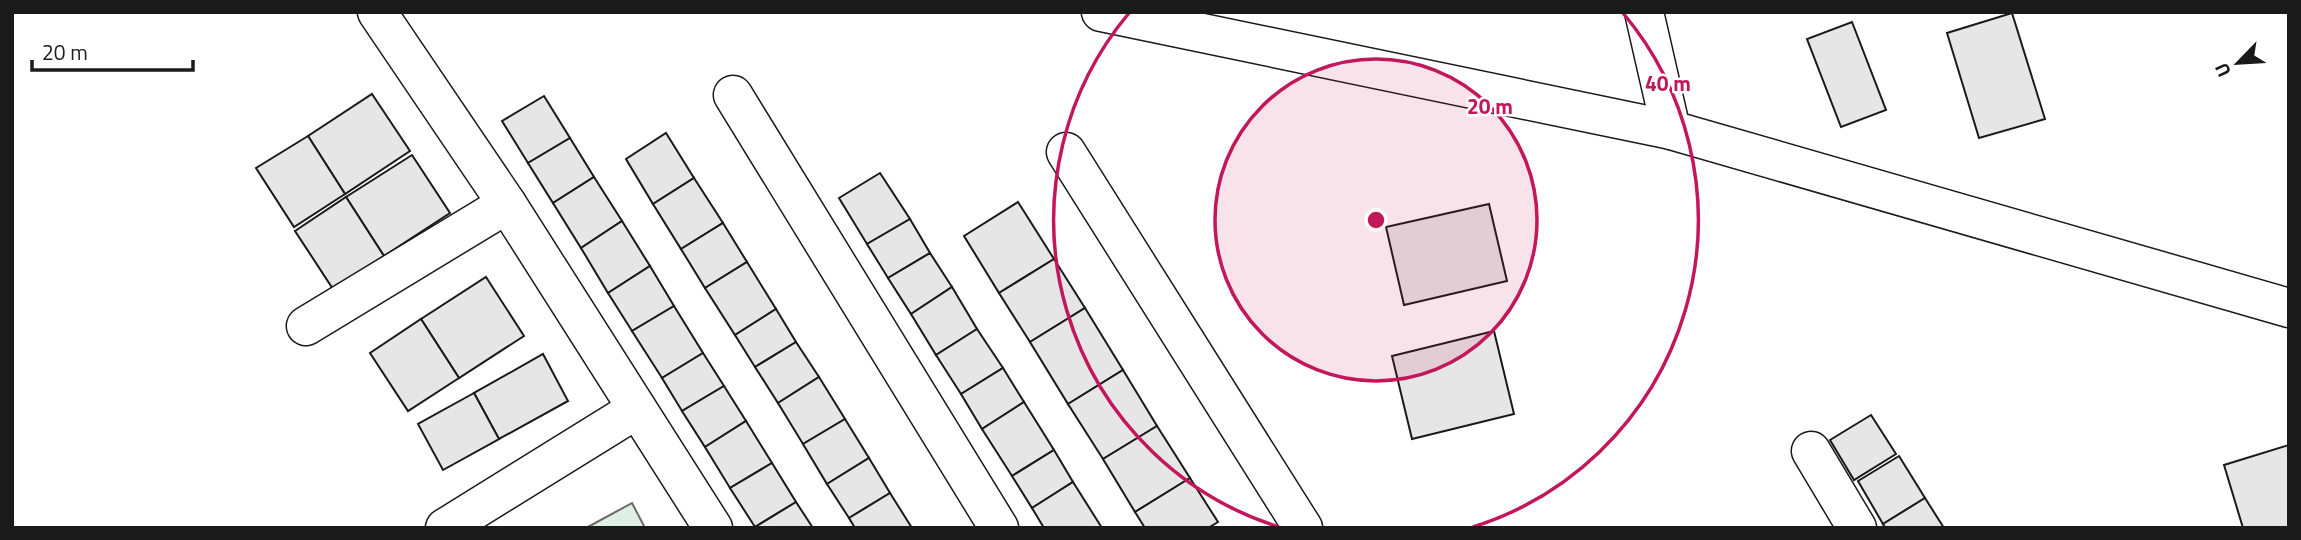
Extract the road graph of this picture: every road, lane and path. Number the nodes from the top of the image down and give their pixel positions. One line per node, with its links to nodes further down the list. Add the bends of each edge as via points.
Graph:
1 (377, 12): 7 (street)
2 (1644, 12): 5 (street)
3 (1103, 13): 5 (street)
4 (733, 95): 14 (street)
5 (1671, 130): 8 (street)
6 (1066, 152): 15 (street)
7 (507, 204): 9 (street); 10 (street)
8 (2289, 307)
9 (306, 326)
10 (637, 409): 12 (street); 13 (street)
11 (1811, 452): 16 (street)
12 (444, 528)
13 (713, 528)
14 (999, 528)
15 (1303, 528)
16 (1857, 528)

